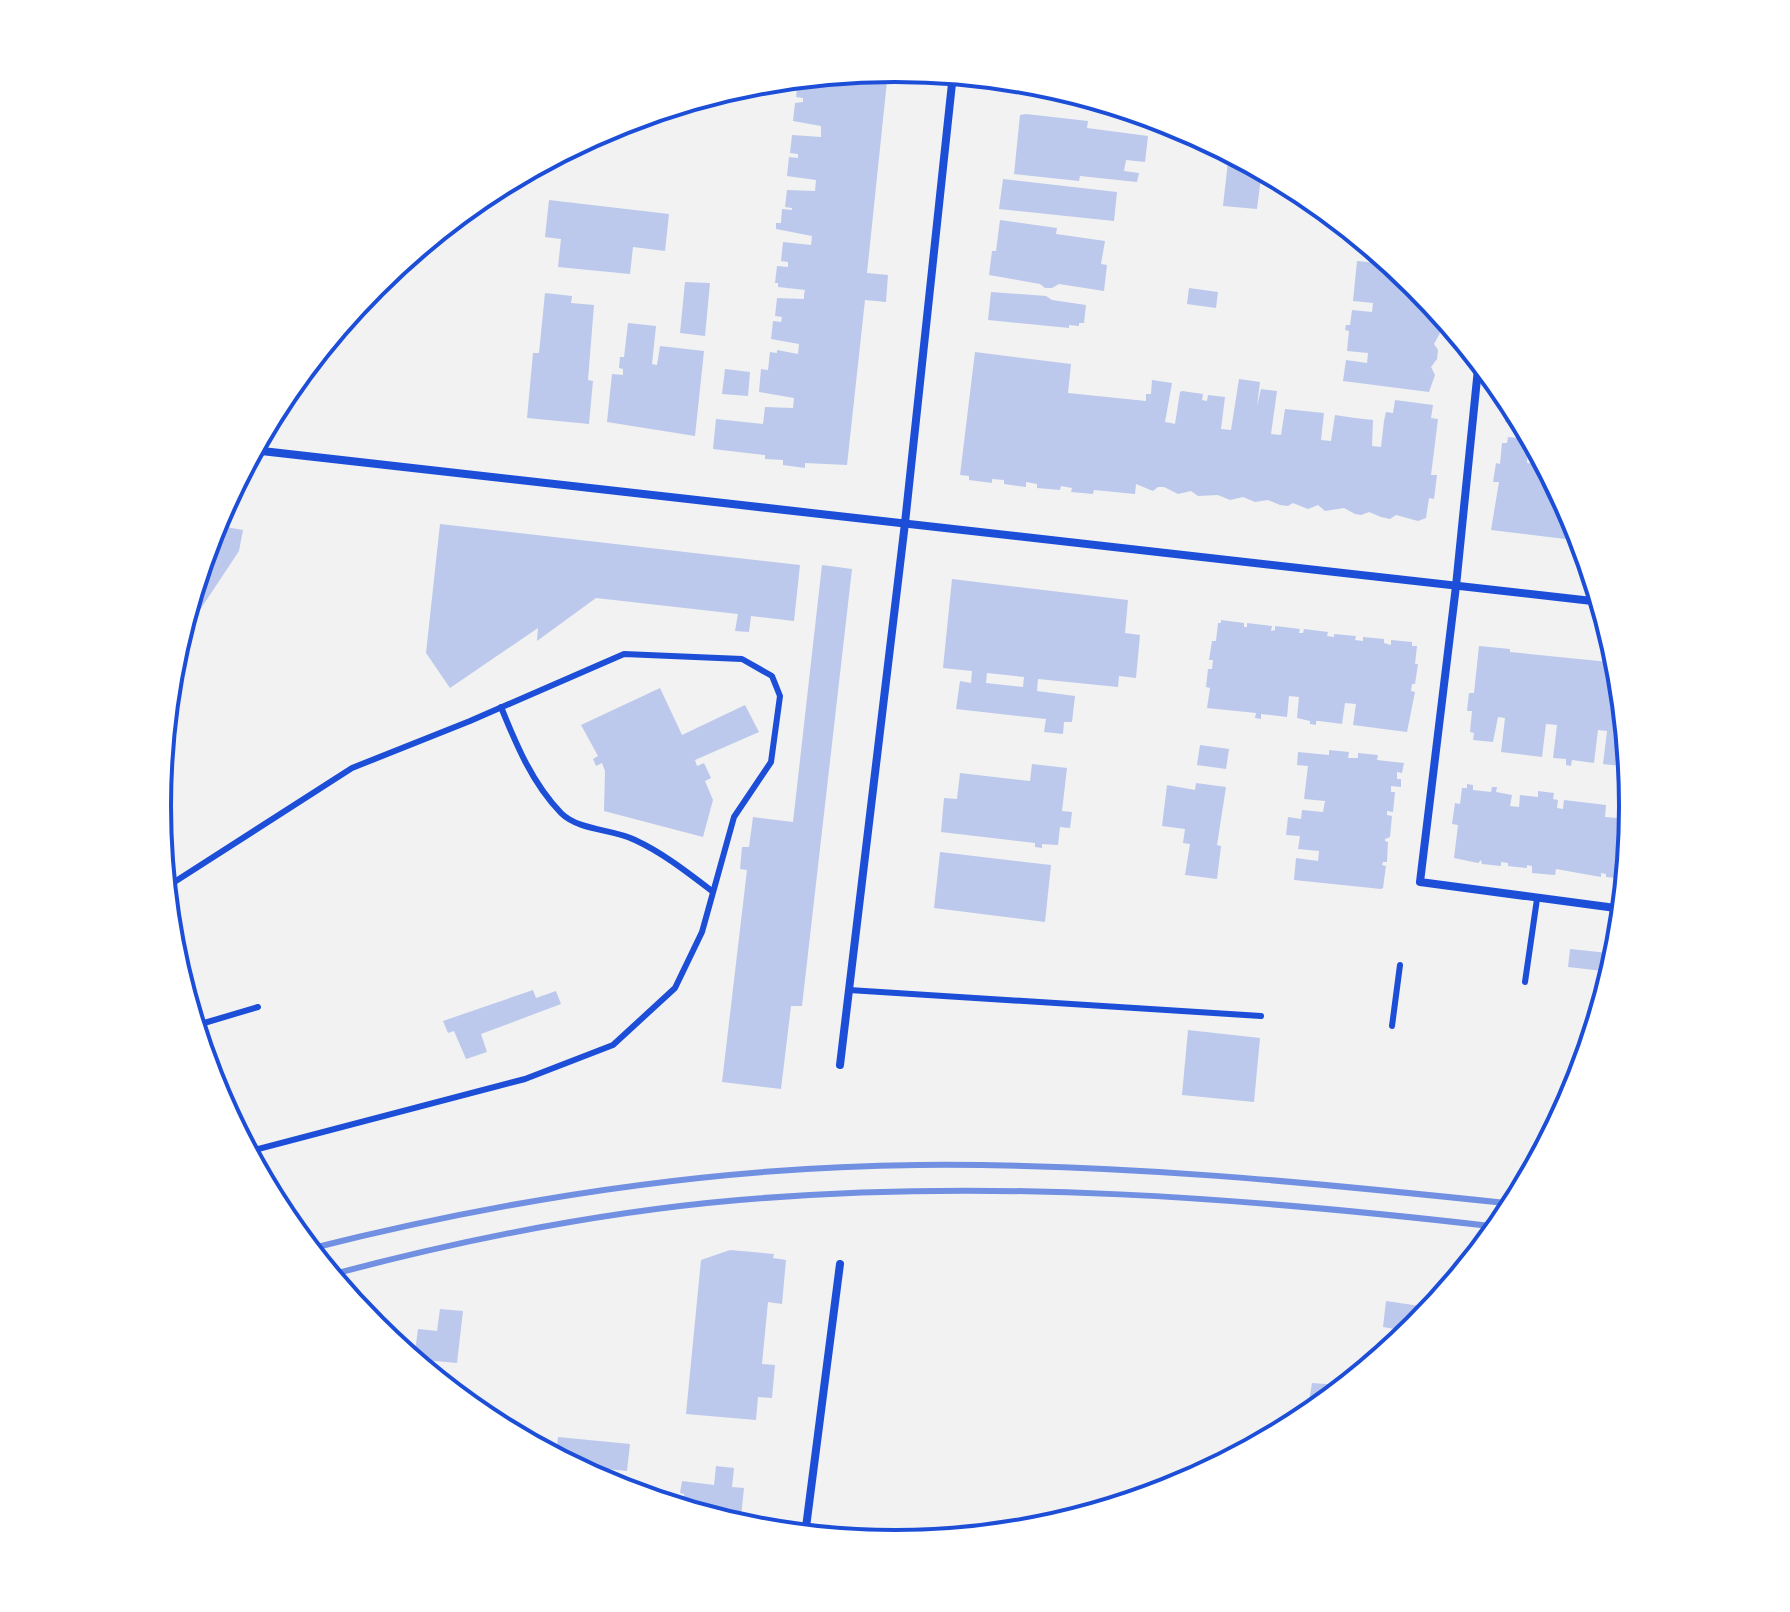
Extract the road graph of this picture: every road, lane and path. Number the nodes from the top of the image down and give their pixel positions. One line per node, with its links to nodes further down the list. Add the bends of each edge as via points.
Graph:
1 (952, 85): 4 (street)
2 (1477, 376): 5 (street)
3 (264, 451): 4 (street)
4 (905, 523): 5 (street); 14 (street)
5 (1456, 586): 6 (street); 10 (street, via 1420,882)
6 (1589, 601)
7 (501, 707): 8 (lane, via 352,768); 9 (lane, via 523,759 563,815 632,838); 9 (lane, via 624,654 742,659 772,676 780,696 771,762 734,817)
8 (175, 881)
9 (712, 891): 20 (lane, via 702,932 675,988 613,1045 525,1079)
10 (1537, 899): 11 (street); 13 (lane)
11 (1612, 908)
12 (1400, 965): 18 (lane)
13 (1525, 982)
14 (849, 990): 16 (lane); 19 (street)
15 (258, 1007): 17 (lane)
16 (1261, 1016)
17 (204, 1023)
18 (1392, 1026)
19 (840, 1065)
20 (258, 1149)
21 (840, 1264): 22 (street)
22 (806, 1525)

